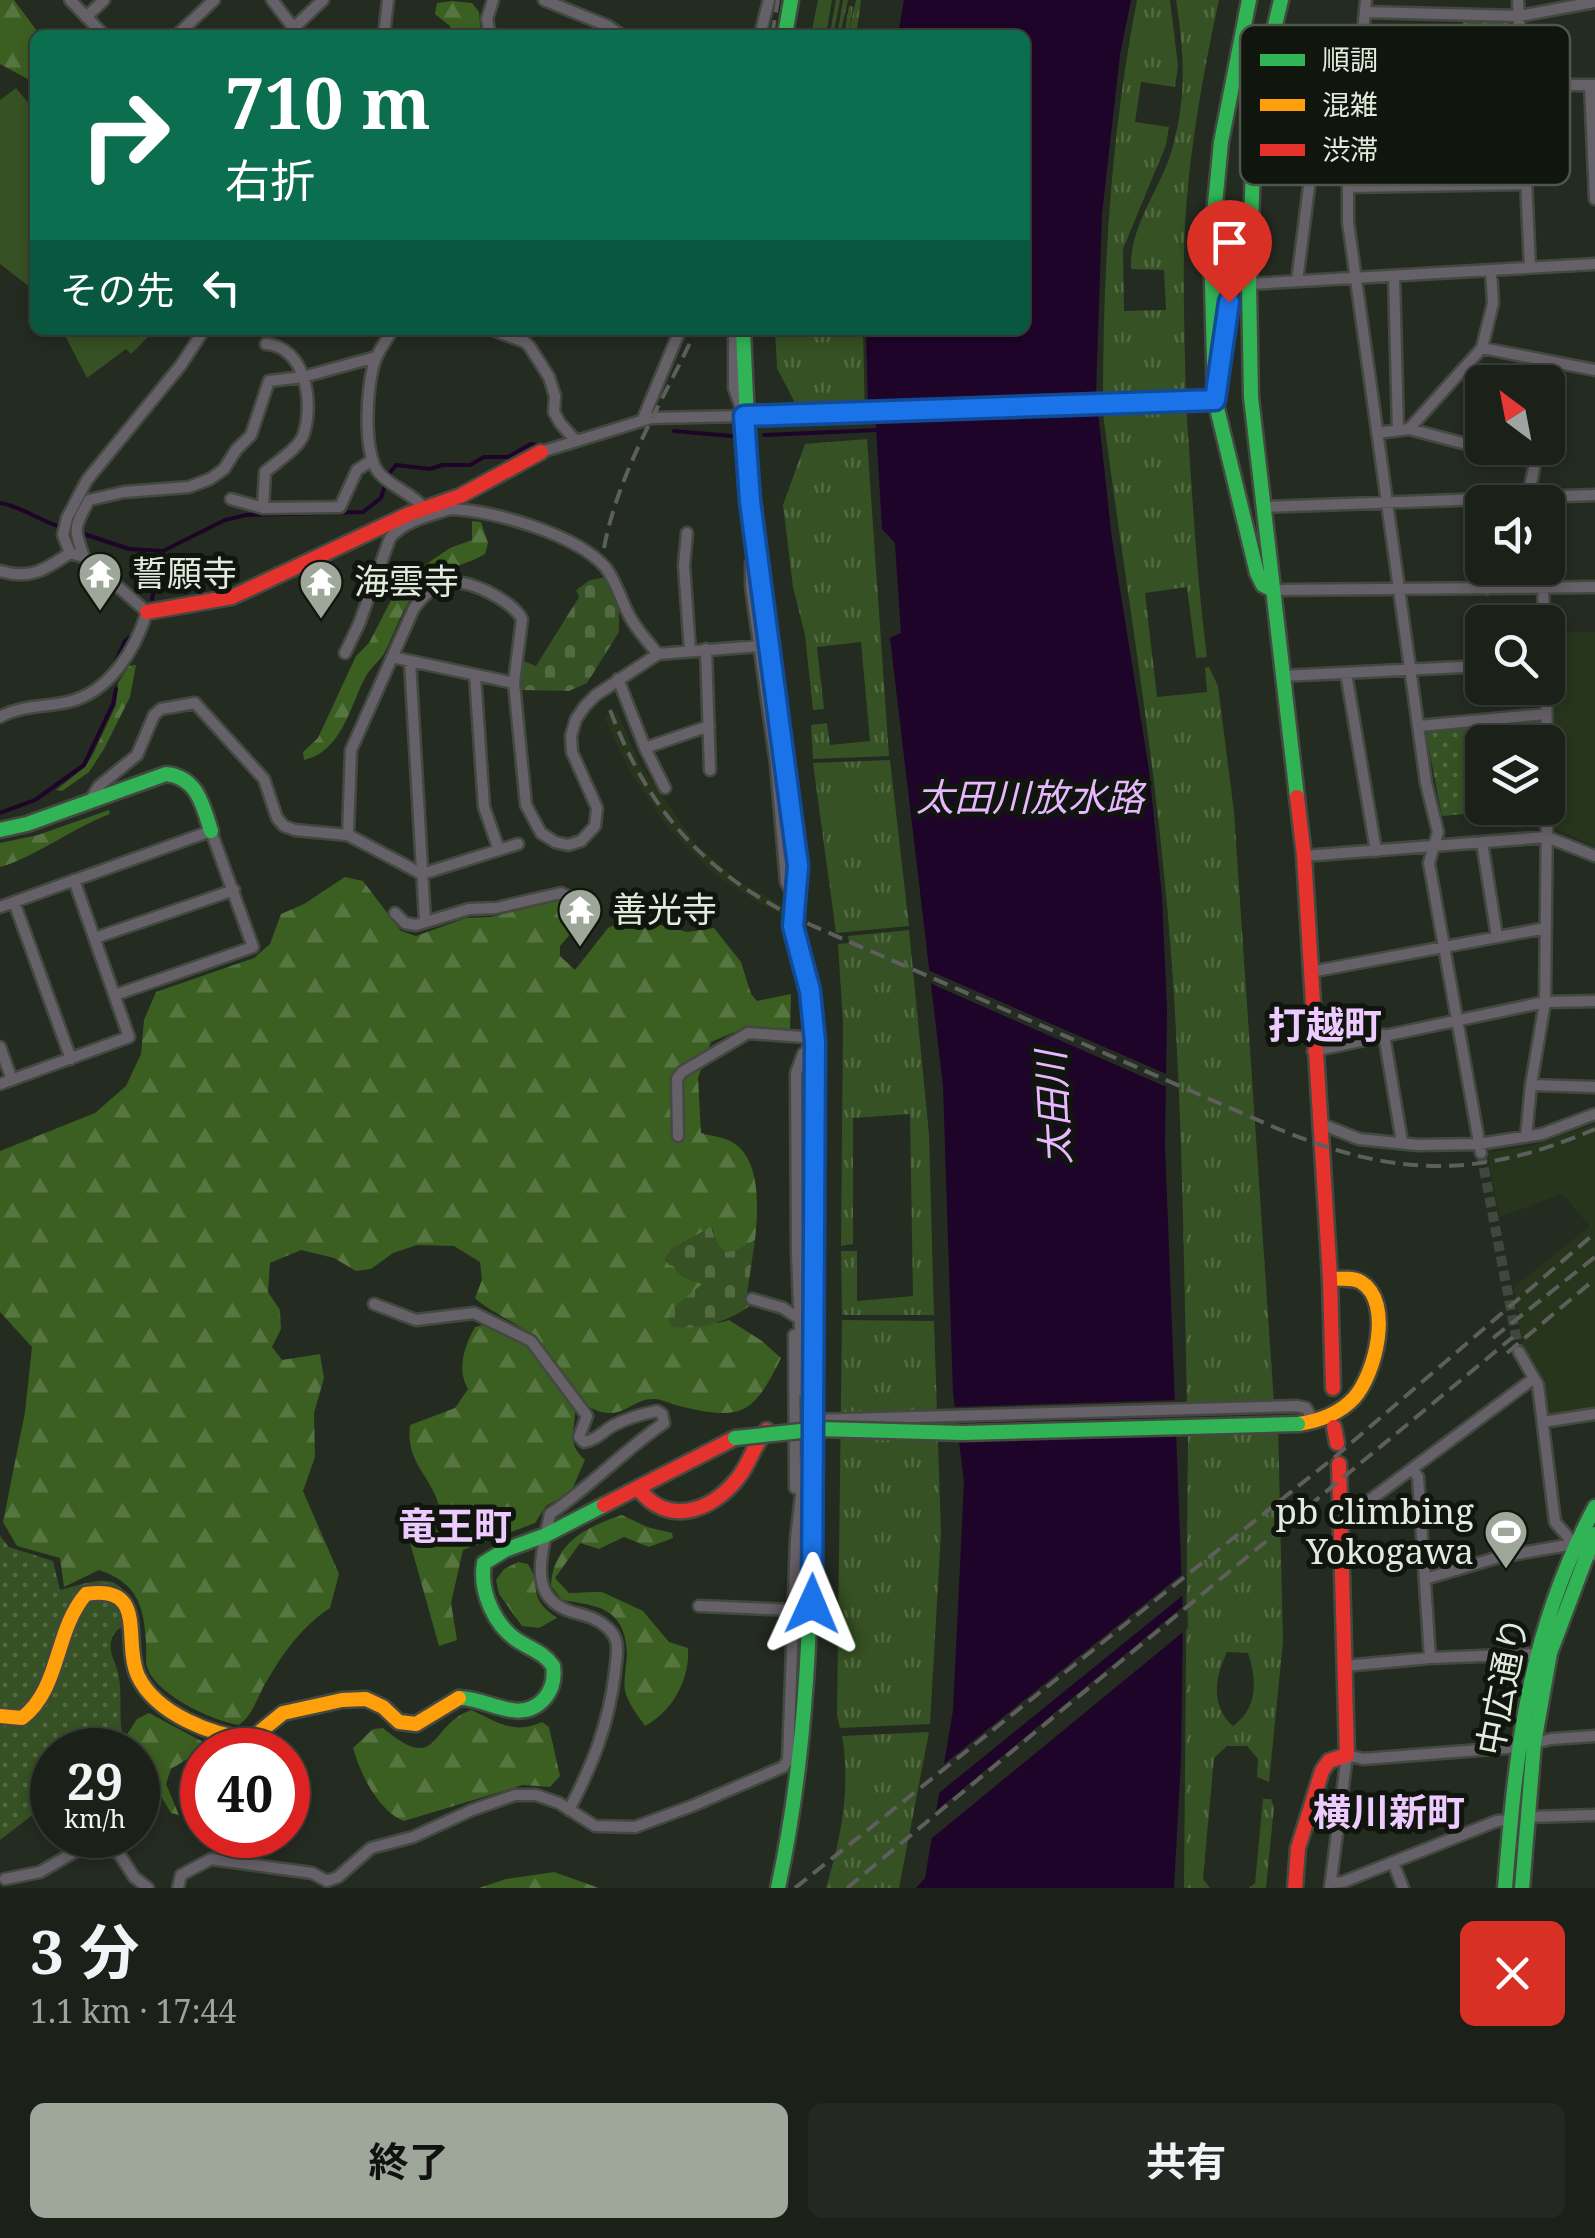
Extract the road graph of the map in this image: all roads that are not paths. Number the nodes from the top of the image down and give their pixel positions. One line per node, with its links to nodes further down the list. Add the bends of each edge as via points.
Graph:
1 (70, 0): 17 (street)
2 (104, 0): 17 (street)
3 (214, 0): 22 (street)
4 (272, 0): 23 (street)
5 (323, 0): 24 (street)
6 (388, 0): 25 (street)
7 (492, 0): 26 (street)
8 (544, 0): 27 (street)
9 (769, 0): 28 (street)
10 (792, 0): 29 (street)
11 (1249, 0): 18 (street)
12 (1281, 0): 19 (street)
13 (1518, 0): 16 (street)
14 (1595, 2): 16 (street)
15 (1365, 6): 16 (street)
16 (1519, 16): 20 (street)
17 (86, 17): 21 (street)
18 (1244, 25)
19 (1276, 25)
20 (1519, 25)
21 (99, 30)
22 (182, 30)
23 (292, 30)
24 (295, 30)
25 (385, 30)
26 (489, 30)
27 (614, 30)
28 (761, 30)
29 (786, 30)
30 (1240, 50): 58 (street, via 1216,183)
31 (1592, 85): 37 (street)
32 (1252, 185): 38 (street)
33 (1310, 185): 44 (street)
34 (1404, 185): 36 (street)
35 (1527, 185): 40 (street)
36 (1348, 187): 43 (street)
37 (1595, 199)
38 (1251, 237): 45 (street); 58 (street, via 1236,247)
39 (1595, 264): 40 (street)
40 (1530, 268): 41 (street)
41 (1491, 271): 42 (street); 53 (street)
42 (1394, 276): 43 (street); 61 (street)
43 (1356, 278): 44 (street); 62 (street)
44 (1298, 281): 45 (street)
45 (1249, 284): 73 (street, via 1251,397)
46 (201, 335): 77 (street, via 87,480 67,518)
47 (390, 335): 54 (street)
48 (509, 335): 63 (street, via 530,347 550,376 554,412)
49 (678, 335): 60 (street)
50 (734, 335): 59 (street, via 734,388)
51 (743, 335): 59 (street)
52 (266, 344): 57 (street, via 294,356)
53 (1482, 348): 55 (street); 61 (street)
54 (376, 357): 57 (street); 66 (street, via 368,400)
55 (1554, 364): 56 (street)
56 (1595, 370)
57 (303, 377): 74 (street, via 305,432 265,472); 79 (street, via 269,381 251,435 210,479 89,500 74,527)
58 (1210, 400): 59 (street); 86 (street, via 1256,573)
59 (750, 415): 60 (street); 78 (street)
60 (643, 419): 63 (street)
61 (1403, 430): 62 (street); 64 (street)
62 (1376, 433): 71 (street)
63 (576, 441): 65 (street)
64 (1465, 445)
65 (541, 452): 72 (street)
66 (371, 461): 74 (street, via 357,470 340,508); 75 (street)
67 (1595, 495): 68 (street)
68 (1565, 497)
69 (231, 498): 74 (street)
70 (1465, 501): 71 (street)
71 (1387, 502): 73 (street); 84 (street)
72 (448, 505): 75 (street); 92 (street, via 390,538); 93 (street, via 531,528 593,555)
73 (1265, 507): 86 (street)
74 (262, 508)
75 (424, 508): 88 (street, via 232,596)
76 (687, 533): 91 (street)
77 (70, 554): 79 (street); 80 (street, via 29,576)
78 (757, 556): 89 (street, via 751,575); 104 (street)
79 (84, 557): 88 (street)
80 (0, 571)
81 (1488, 585): 85 (street)
82 (1595, 587): 83 (street)
83 (1543, 588): 85 (street); 87 (street)
84 (1399, 589): 85 (street); 86 (street); 97 (street)
85 (1487, 589)
86 (1273, 590): 100 (street)
87 (1544, 605)
88 (148, 612): 106 (street, via 116,674 100,686 68,702)
89 (759, 646): 90 (street); 104 (street)
90 (706, 649): 91 (street); 108 (street)
91 (690, 650): 93 (street)
92 (345, 653)
93 (658, 654): 101 (street)
94 (392, 657): 95 (street); 102 (street, via 425,594 460,583 518,611 523,629); 117 (street, via 351,750)
95 (410, 661): 99 (street); 126 (street)
96 (1465, 667): 97 (street)
97 (1410, 669): 98 (street); 109 (street)
98 (1346, 672): 100 (street); 123 (street)
99 (475, 674): 102 (street); 122 (street, via 484,807)
100 (1282, 676): 124 (street)
101 (618, 679): 102 (street, via 576,719 572,752 597,820 568,844 542,832 526,805); 110 (street)
102 (514, 683)
103 (1546, 705): 105 (street)
104 (774, 714): 144 (street, via 798,866 793,926)
105 (1546, 714): 107 (street); 109 (street)
106 (0, 717)
107 (1546, 725)
108 (709, 726): 110 (street); 111 (street)
109 (1418, 726): 121 (street, via 1438,832)
110 (645, 748): 112 (street)
111 (710, 770)
112 (665, 788)
113 (89, 802): 115 (street); 116 (street, via 180,774 193,783); 117 (street, via 137,755 154,715 195,702 264,779 284,826)
114 (1547, 825): 118 (street)
115 (0, 830)
116 (211, 831): 127 (street); 128 (street)
117 (348, 835): 126 (street)
118 (1547, 837): 119 (street); 125 (street); 134 (street)
119 (1482, 842): 121 (street); 135 (street)
120 (518, 844): 122 (street)
121 (1434, 846): 123 (street); 137 (street, via 1429,863)
122 (499, 850): 126 (street)
123 (1376, 851): 124 (street)
124 (1304, 856): 138 (street)
125 (1595, 856)
126 (422, 874): 133 (street)
127 (74, 880): 129 (street); 136 (street)
128 (234, 890): 136 (street); 139 (street, via 253,947)
129 (14, 902): 130 (street); 147 (street)
130 (0, 907)
131 (396, 913): 133 (street, via 405,923)
132 (589, 920): 133 (street, via 577,900 561,893)
133 (425, 921)
134 (1546, 928): 135 (street); 141 (street)
135 (1497, 937): 137 (street)
136 (94, 938): 139 (street)
137 (1443, 947): 138 (street); 142 (street)
138 (1310, 972): 146 (street)
139 (115, 996): 147 (street, via 129,1037)
140 (1595, 1001): 141 (street)
141 (1545, 1002): 142 (street); 149 (street)
142 (1458, 1020): 143 (street); 156 (street)
143 (1384, 1036): 146 (street); 155 (street)
144 (815, 1042): 153 (street, via 748,1034 682,1072 676,1078); 157 (street, via 796,1073); 166 (street)
145 (0, 1047): 148 (street)
146 (1314, 1050): 152 (street)
147 (71, 1059): 148 (street)
148 (6, 1082)
149 (1531, 1084): 150 (street); 154 (street)
150 (1595, 1087)
151 (1595, 1114): 154 (street)
152 (1319, 1124): 155 (street, via 1359,1139); 158 (street)
153 (678, 1136)
154 (1526, 1137): 156 (street)
155 (1402, 1142): 156 (street)
156 (1480, 1148)
157 (797, 1252): 161 (street); 166 (street)
158 (1330, 1278): 164 (street); 167 (street, via 1368,1286 1380,1313 1377,1340 1364,1386 1344,1408)
159 (752, 1298): 161 (street)
160 (374, 1304): 177 (street, via 416,1320 474,1314 530,1341 584,1410 584,1442 638,1414 662,1414 664,1423 550,1514)
161 (794, 1316): 178 (street)
162 (1519, 1352): 163 (street)
163 (1533, 1378): 168 (street); 172 (street)
164 (1333, 1388)
165 (1595, 1414): 168 (street)
166 (806, 1421): 167 (street, via 1296,1406 1306,1408); 173 (street, via 764,1431 738,1478 712,1500 683,1512 654,1509); 178 (street); 200 (street, via 811,1640 795,1809)
167 (1314, 1422): 173 (street, bridge, via 966,1433 802,1428 735,1438)
168 (1543, 1422): 179 (street, via 1555,1522)
169 (1334, 1427): 170 (street)
170 (1336, 1443)
171 (1339, 1464): 175 (street)
172 (1412, 1469): 175 (street); 180 (street)
173 (638, 1488): 177 (street)
174 (1595, 1507): 179 (street, 中広通り)
175 (1339, 1516): 185 (street)
176 (1595, 1534): 179 (street)
177 (546, 1536): 186 (street, via 490,1558 480,1580 512,1636 552,1662 554,1681 532,1709 461,1698 407,1724 375,1702 356,1698 283,1713 251,1739 221,1734 145,1687 134,1664 126,1608 108,1591 97,1591 76,1602 35,1708 22,1718); 191 (street, via 541,1583 548,1601 603,1624 617,1649 601,1742)
178 (796, 1539): 182 (street)
179 (1585, 1550): 180 (street, via 1499,1557); 183 (street, 中広通り, via 1558,1580); 188 (street, via 1550,1652)
180 (1425, 1579): 184 (street)
181 (699, 1606): 182 (street)
182 (793, 1610): 191 (street, via 783,1766 635,1827 595,1826)
183 (1534, 1654): 184 (street); 189 (street, 中広通り)
184 (1430, 1658): 185 (street)
185 (1344, 1666): 190 (street)
186 (0, 1716)
187 (1595, 1736): 188 (street)
188 (1534, 1743): 189 (street); 193 (street)
189 (1518, 1746): 190 (street); 194 (street, 中広通り)
190 (1347, 1755): 197 (street); 201 (street, via 1322,1771 1298,1848)
191 (569, 1810): 199 (street, via 515,1795 371,1848 327,1881 312,1873 211,1859 182,1875)
192 (1595, 1816): 193 (street)
193 (1528, 1818): 204 (street)
194 (1510, 1820): 195 (street); 203 (street, 中広通り)
195 (1393, 1862): 197 (street); 202 (street)
196 (4, 1879): 198 (street, via 40,1872 90,1847 118,1852)
197 (1331, 1886)
198 (148, 1888)
199 (178, 1888)
200 (778, 1888)
201 (1295, 1888)
202 (1402, 1888)
203 (1505, 1888)
204 (1522, 1888)

